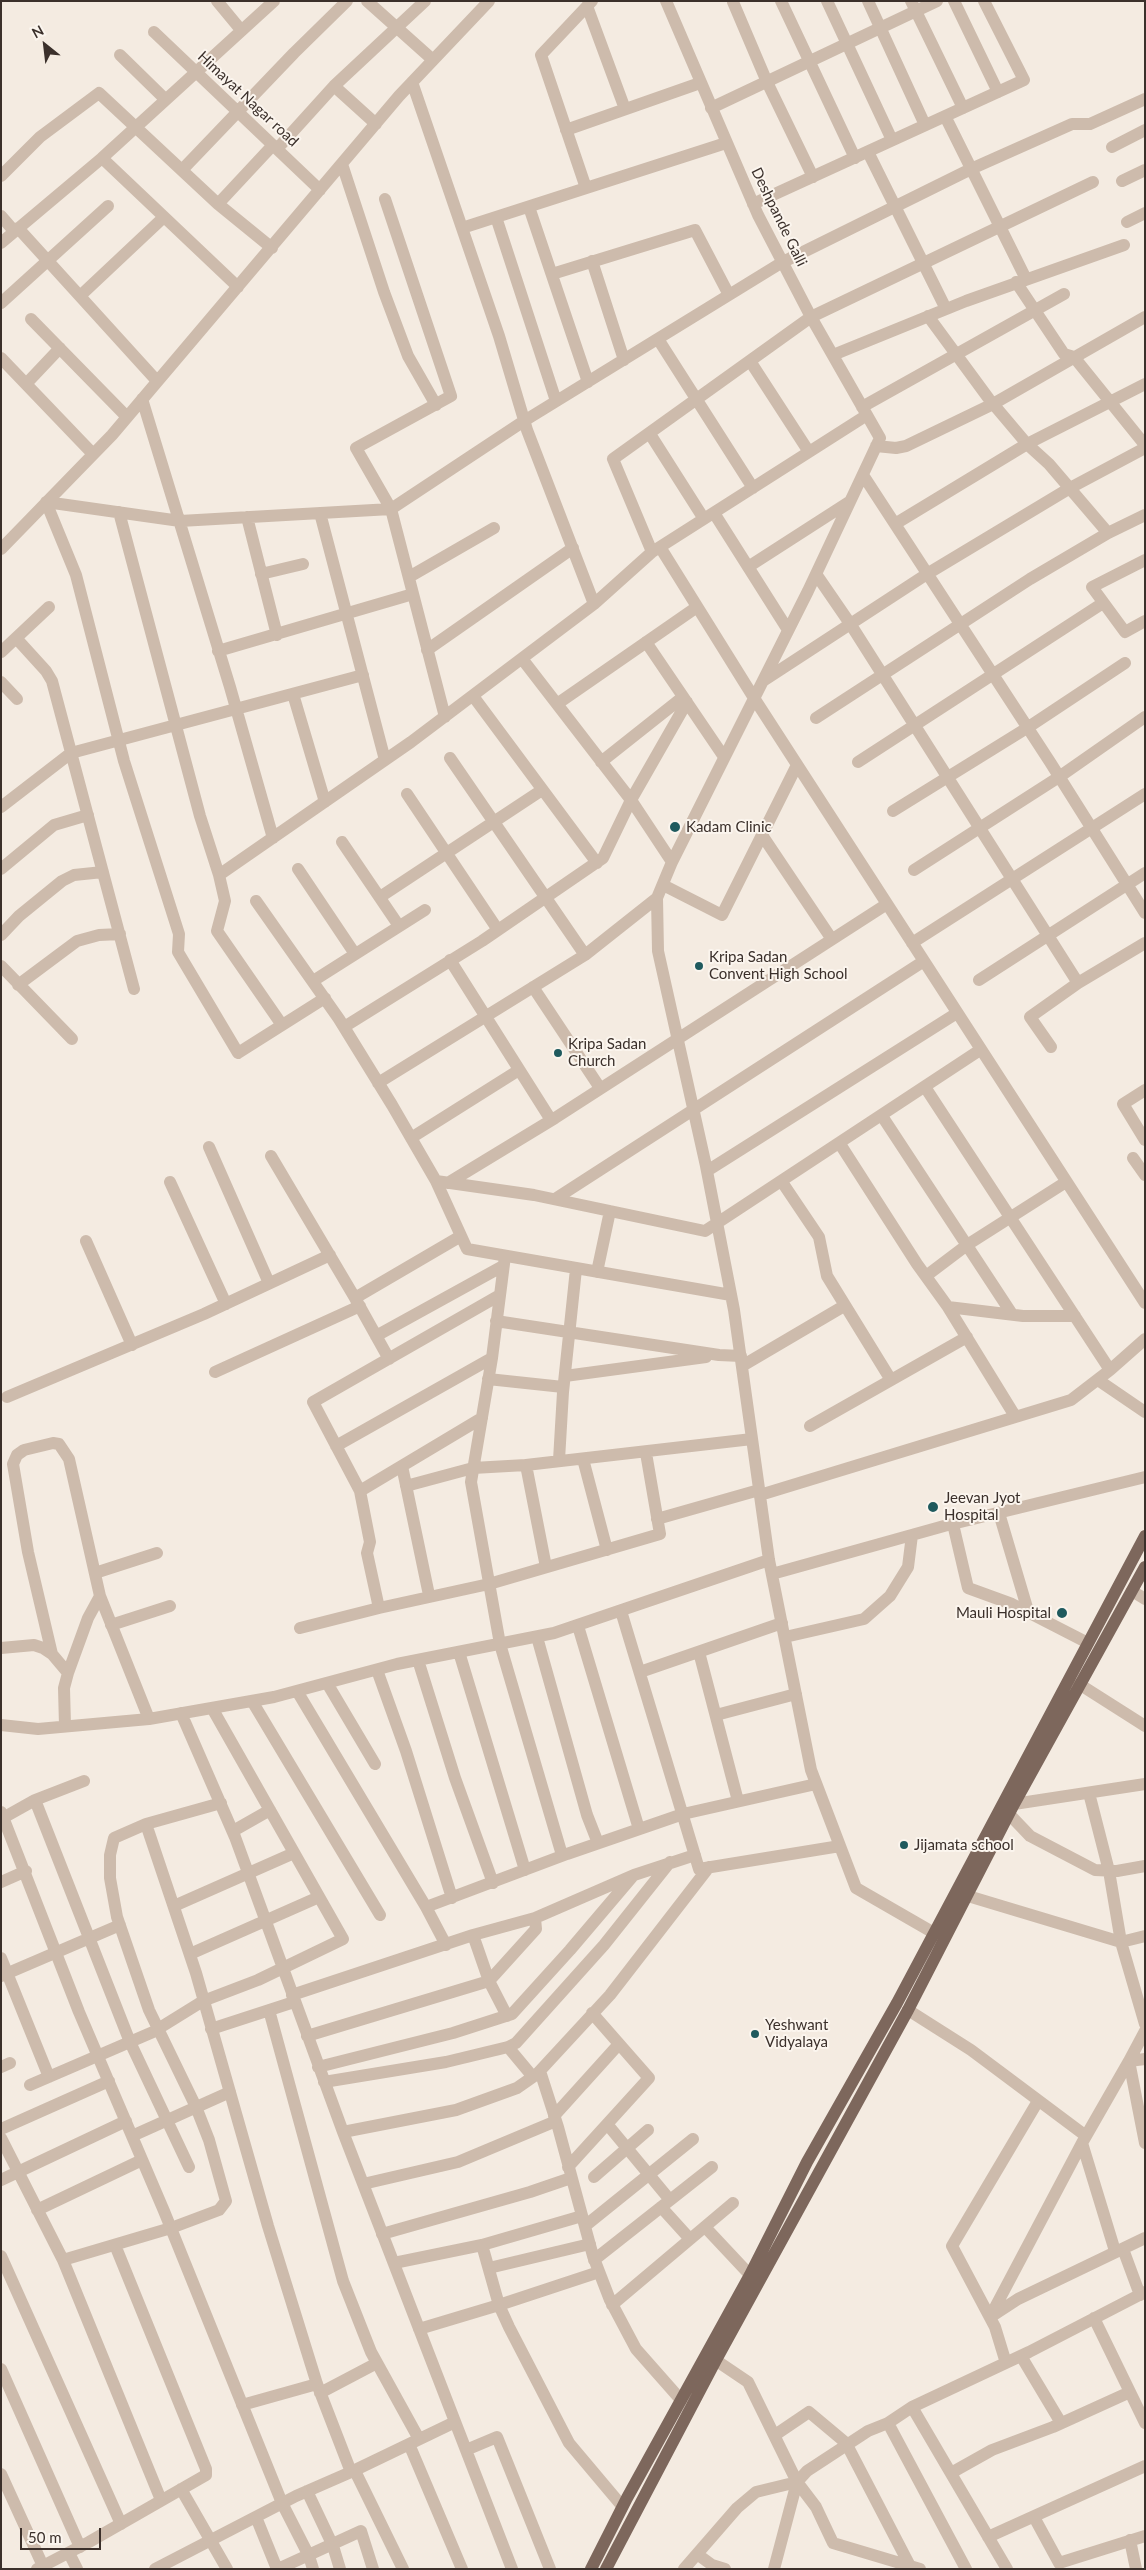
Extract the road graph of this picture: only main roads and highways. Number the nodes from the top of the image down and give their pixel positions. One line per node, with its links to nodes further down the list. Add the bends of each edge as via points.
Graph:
1 (1145, 1536): 3 (main road, via 934,1934 807,2162)
2 (1145, 1567): 3 (main road, via 1012,1809 908,2010)
3 (711, 2357): 4 (main road, via 681,2400); 5 (main road)
4 (591, 2569)
5 (606, 2569)

